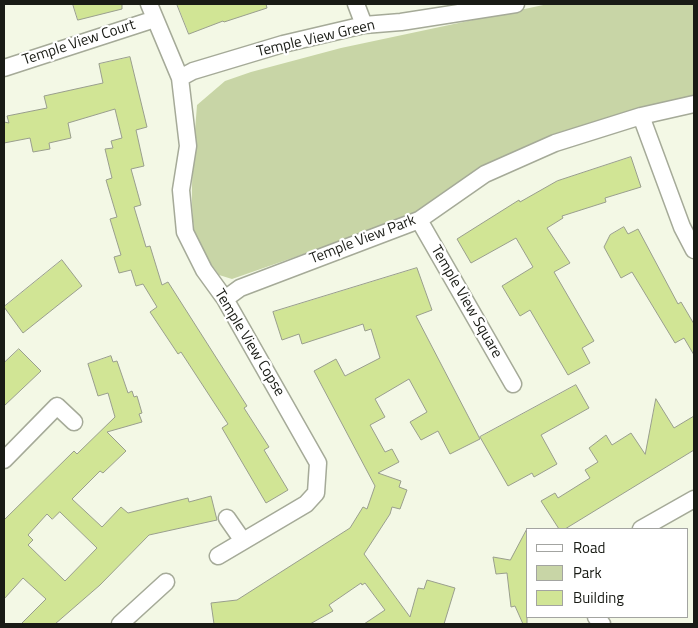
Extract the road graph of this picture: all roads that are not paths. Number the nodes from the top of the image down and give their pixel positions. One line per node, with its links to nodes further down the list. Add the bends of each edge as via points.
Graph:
1 (356, 4): 4 (street)
2 (516, 4): 4 (street, Temple View Green)
3 (152, 11): 5 (street, Temple View Court); 6 (street, Temple View Copse)
4 (364, 25): 6 (street, Temple View Green, via 283,44 193,71)
5 (4, 68)
6 (180, 78): 11 (street, Temple View Copse, via 188,146 181,190 185,232 204,270)
7 (694, 104): 8 (street, Temple View Park)
8 (641, 116): 9 (street, Temple View Park, via 555,143 485,174); 10 (street, via 682,227)
9 (419, 220): 11 (street, Temple View Park, via 240,288); 12 (street, Temple View Square)
10 (694, 250)
11 (226, 300): 18 (street, Temple View Copse, via 318,463 316,492 306,504)
12 (513, 384)
13 (74, 422): 14 (street, via 57,406)
14 (4, 460)
15 (694, 499): 17 (street)
16 (227, 518): 18 (street)
17 (643, 528)
18 (243, 541): 19 (street, Temple View Copse)
19 (218, 556)
20 (166, 582): 21 (street)
21 (120, 624)

